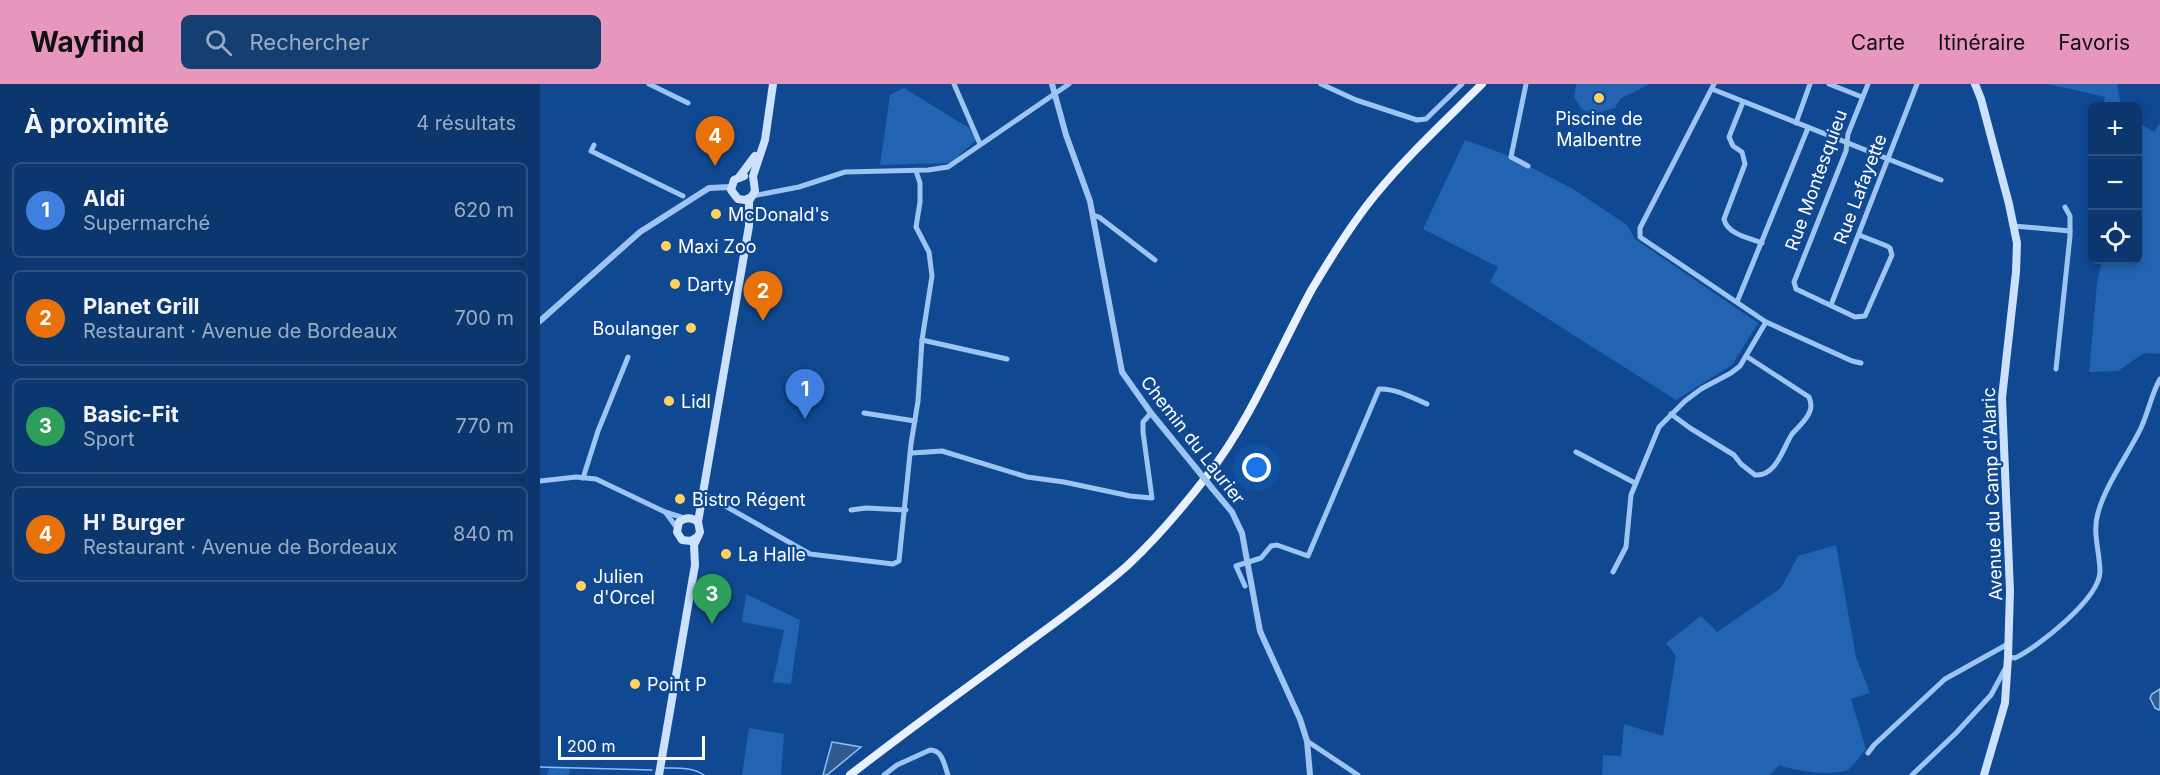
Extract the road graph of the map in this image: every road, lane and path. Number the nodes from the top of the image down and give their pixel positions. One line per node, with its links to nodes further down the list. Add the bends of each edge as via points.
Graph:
1 (649, 84): 20 (street)
2 (771, 84): 16 (main road); 21 (main road)
3 (954, 84): 25 (street)
4 (1052, 84): 17 (street, Chemin du Laurier)
5 (1069, 84): 17 (street)
6 (1321, 84): 7 (street, via 1417,120 1426,119)
7 (1462, 84)
8 (1482, 84): 86 (main road, via 1374,195 1313,289 1226,449 1170,522 1096,592)
9 (1526, 84): 28 (street, via 1511,158)
10 (1810, 84): 22 (street)
11 (1829, 84): 18 (street)
12 (1868, 84): 18 (street, Rue Montesquieu)
13 (1917, 84): 27 (street, Rue Lafayette)
14 (1975, 84): 40 (main road, Avenue du Camp d'Alaric)
15 (1713, 87): 19 (street); 46 (street, via 1639,232 1640,237)
16 (767, 94): 21 (main road); 30 (main road, via 758,149)
17 (1054, 95): 25 (street); 39 (street, Chemin du Laurier)
18 (1862, 97): 24 (street, Rue Montesquieu)
19 (1743, 102): 22 (street); 44 (street, via 1729,137 1742,152 1745,164 1724,219 1731,231)
20 (688, 104)
21 (767, 122): 32 (main road, via 753,171)
22 (1796, 123): 23 (street)
23 (1808, 128): 24 (street); 44 (street)
24 (1847, 143): 27 (street); 47 (street, Rue Montesquieu, via 1794,282 1799,291)
25 (980, 144): 29 (street, via 948,167)
26 (594, 145): 35 (street, via 591,151)
27 (1888, 159): 31 (street); 43 (street, Rue Lafayette)
28 (1528, 166)
29 (916, 171): 34 (street, via 845,172); 50 (street, via 920,202 916,227 929,252 932,276)
30 (740, 176): 32 (main road); 33 (main road)
31 (1941, 180)
32 (754, 183): 34 (street); 36 (main road)
33 (731, 187): 37 (main road); 48 (street, via 709,188 640,232)
34 (765, 193): 36 (street)
35 (683, 196)
36 (751, 196): 37 (main road, via 745,200); 41 (main road)
37 (736, 198): 41 (main road, via 744,209)
38 (2066, 207): 42 (street)
39 (1093, 215): 45 (street); 59 (street, Chemin du Laurier, via 1120,364)
40 (2014, 226): 42 (street); 79 (main road, Avenue du Camp d'Alaric, via 2016,272 2002,398 2010,571)
41 (747, 231): 67 (main road)
42 (2070, 231): 55 (street)
43 (1859, 235): 47 (street, Rue Lafayette); 47 (street, via 1890,248 1891,259 1865,316 1855,317)
44 (1762, 243): 46 (street)
45 (1155, 260)
46 (1737, 302): 49 (street)
47 (1831, 305)
48 (540, 321)
49 (1767, 322): 51 (street); 54 (street)
50 (922, 339): 53 (street); 61 (street)
51 (1746, 356): 60 (street, via 1731,373 1701,389); 60 (street, via 1809,397 1812,404 1776,464 1767,472 1755,475 1734,455)
52 (628, 357): 64 (street)
53 (1007, 359)
54 (1861, 363)
55 (2056, 369)
56 (2160, 379): 80 (street, via 2141,428 2097,514 2100,573 2096,589 2027,651 2015,658)
57 (1427, 404): 76 (street, via 1379,389 1308,556 1277,545)
58 (864, 413): 61 (street)
59 (1151, 413): 63 (street, via 1143,422 1143,432 1152,498 1027,477 942,451); 76 (street, Chemin du Laurier, bridge, via 1237,521)
60 (1671, 414): 66 (street, via 1654,436)
61 (915, 421): 63 (street)
62 (1576, 452): 66 (street)
63 (912, 453): 69 (street)
64 (583, 478): 65 (street); 70 (street, via 596,479)
65 (540, 481)
66 (1635, 483): 77 (street, via 1626,547)
67 (704, 494): 69 (street, via 810,554 893,564 901,556); 71 (main road); 72 (main road)
68 (851, 510): 69 (street)
69 (906, 510)
70 (665, 512): 71 (street); 73 (street)
71 (686, 518): 72 (main road); 73 (main road)
72 (698, 522): 74 (main road)
73 (677, 528): 75 (main road)
74 (697, 537): 75 (main road); 85 (main road)
75 (684, 540): 84 (main road, via 690,561)
76 (1249, 562): 78 (street, via 1236,566); 82 (street, Chemin du Laurier, via 1260,631)
77 (1613, 572)
78 (1245, 586)
79 (2008, 644): 80 (main road, Avenue du Camp d'Alaric); 83 (street, via 1945,679)
80 (2008, 657): 81 (main road, Avenue du Camp d'Alaric)
81 (2007, 666): 91 (street, via 1991,695); 92 (main road, Avenue du Camp d'Alaric, via 2005,703)
82 (1307, 741): 89 (street, Chemin du Laurier); 90 (street)
83 (1868, 753)
84 (654, 775)
85 (659, 775)
86 (850, 775)
87 (884, 775): 88 (street, via 930,750 940,752)
88 (948, 775)
89 (1310, 775)
90 (1358, 775)
91 (1912, 775)
92 (1984, 775)

